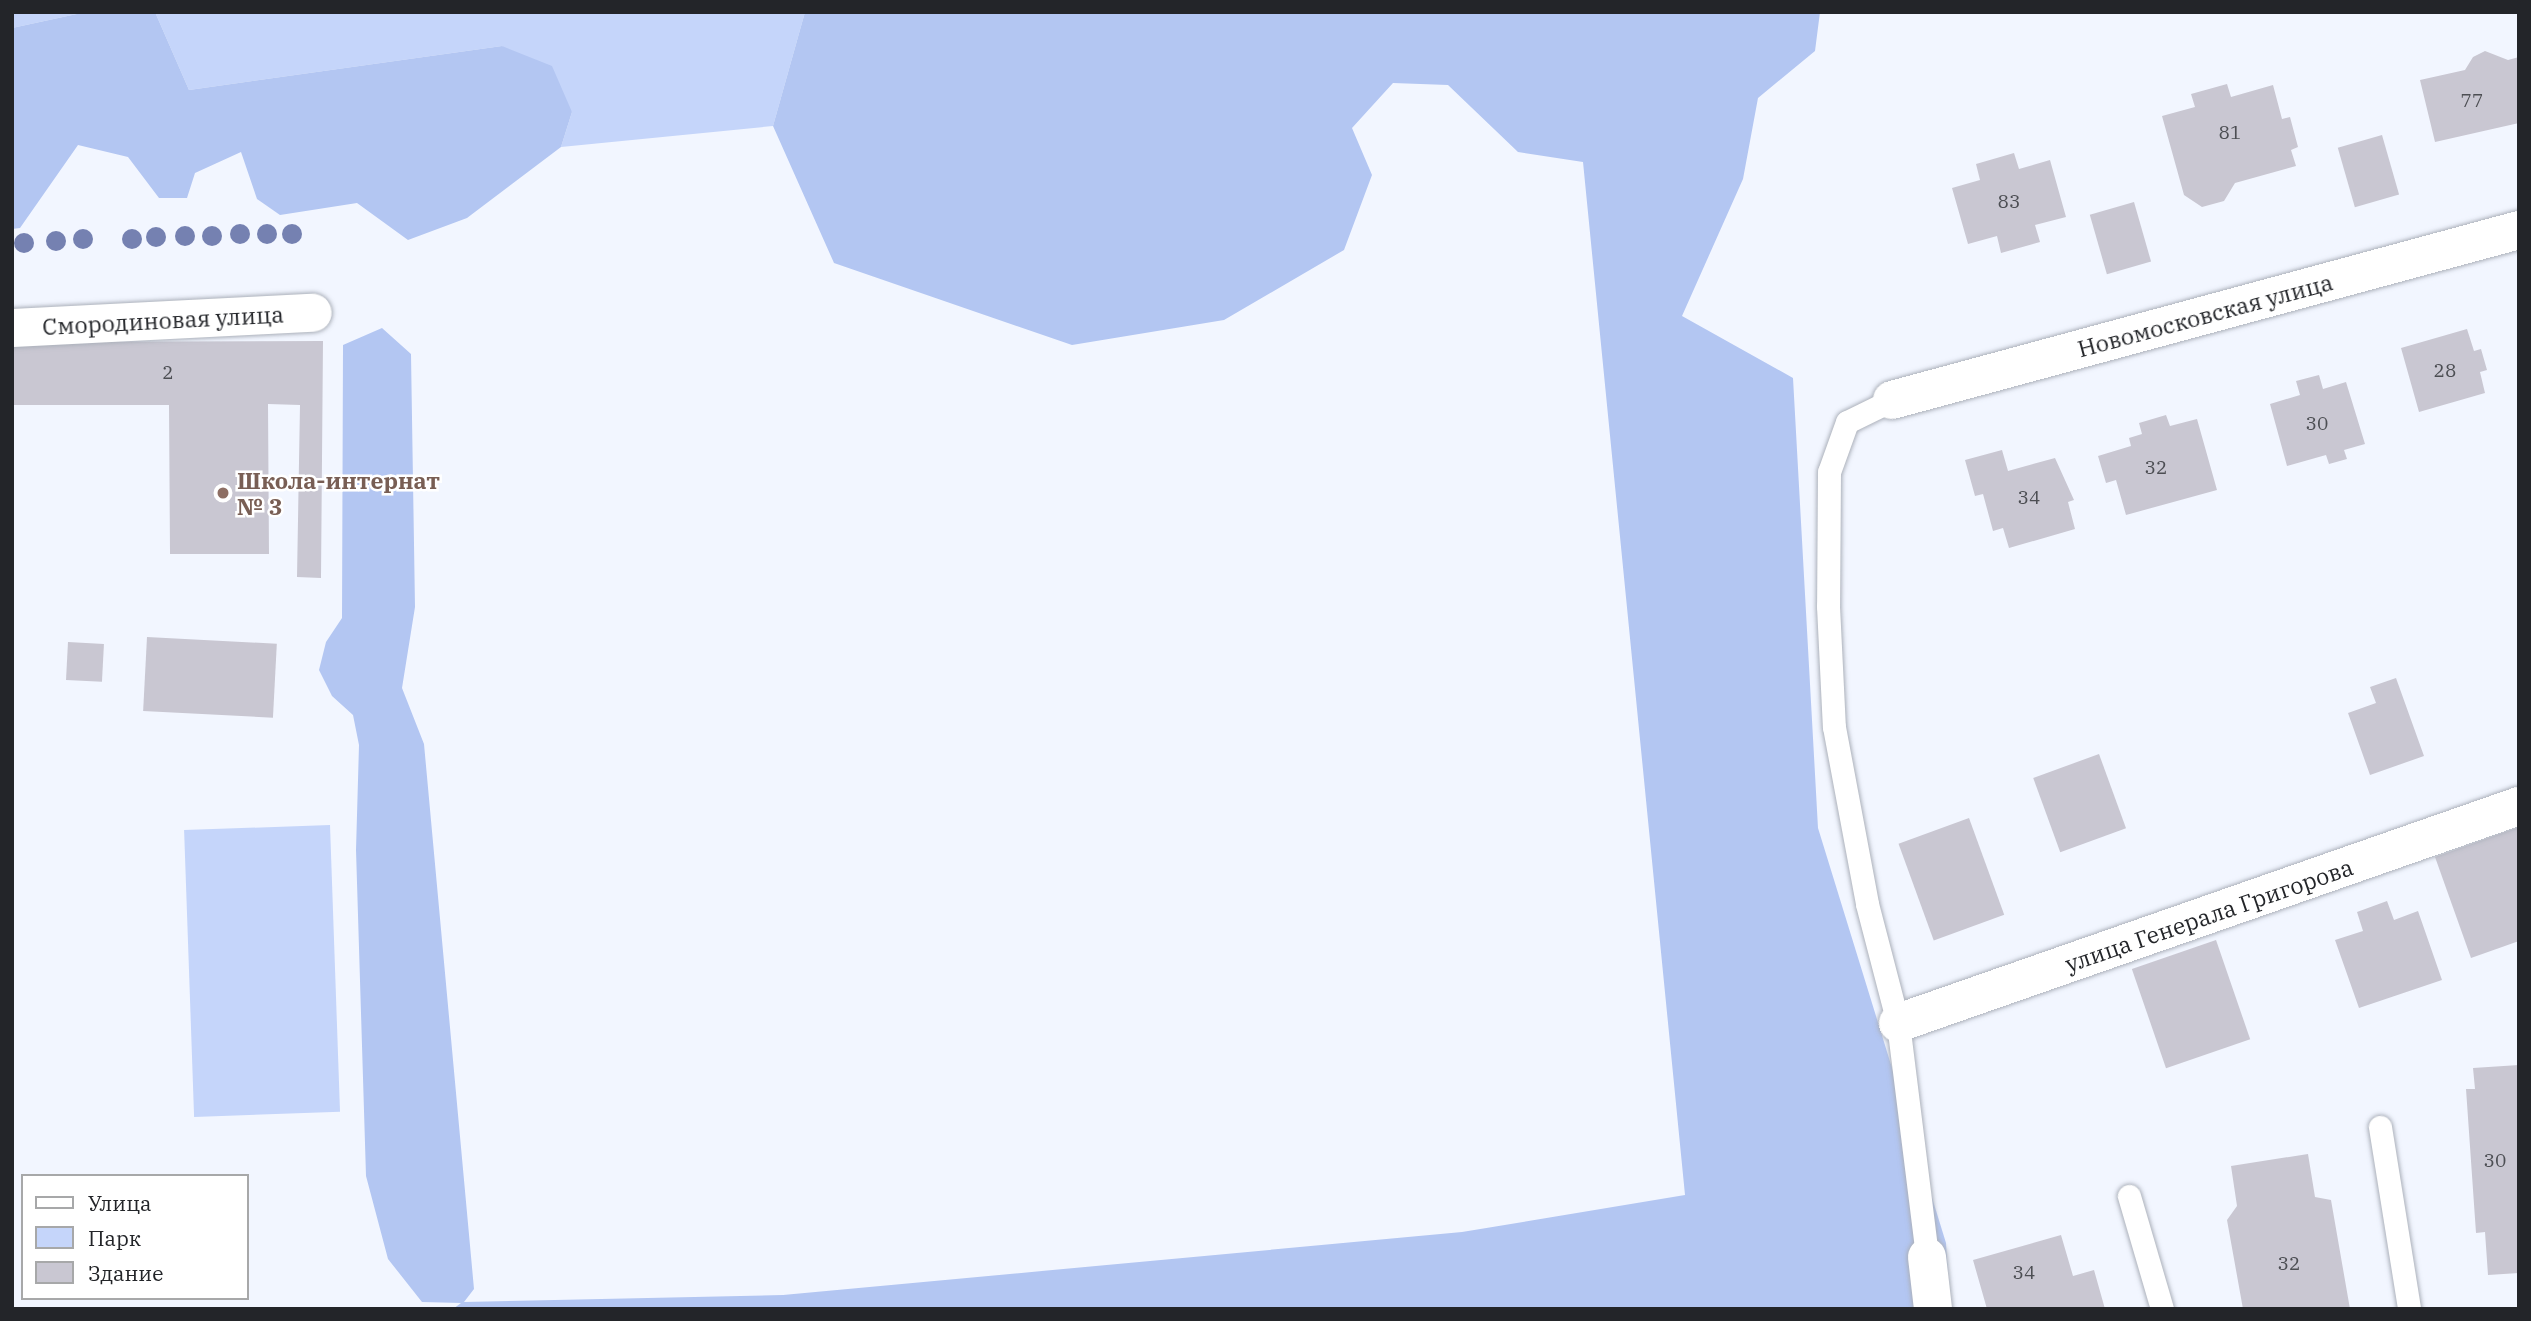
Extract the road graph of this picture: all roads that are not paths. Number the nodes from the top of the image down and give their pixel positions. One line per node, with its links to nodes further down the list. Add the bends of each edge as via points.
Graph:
1 (2519, 230): 4 (street, Новомосковская улица)
2 (313, 313): 3 (street, Смородиновая улица)
3 (12, 328)
4 (1892, 400): 6 (lane, via 1847,422 1829,472 1828,606 1834,727 1867,904)
5 (2519, 807): 6 (street, улица Генерала Григорова)
6 (1898, 1023): 9 (lane)
7 (2380, 1127): 12 (lane)
8 (2129, 1196): 11 (lane)
9 (1927, 1257): 10 (street)
10 (1933, 1309)
11 (2162, 1309)
12 (2409, 1309)

